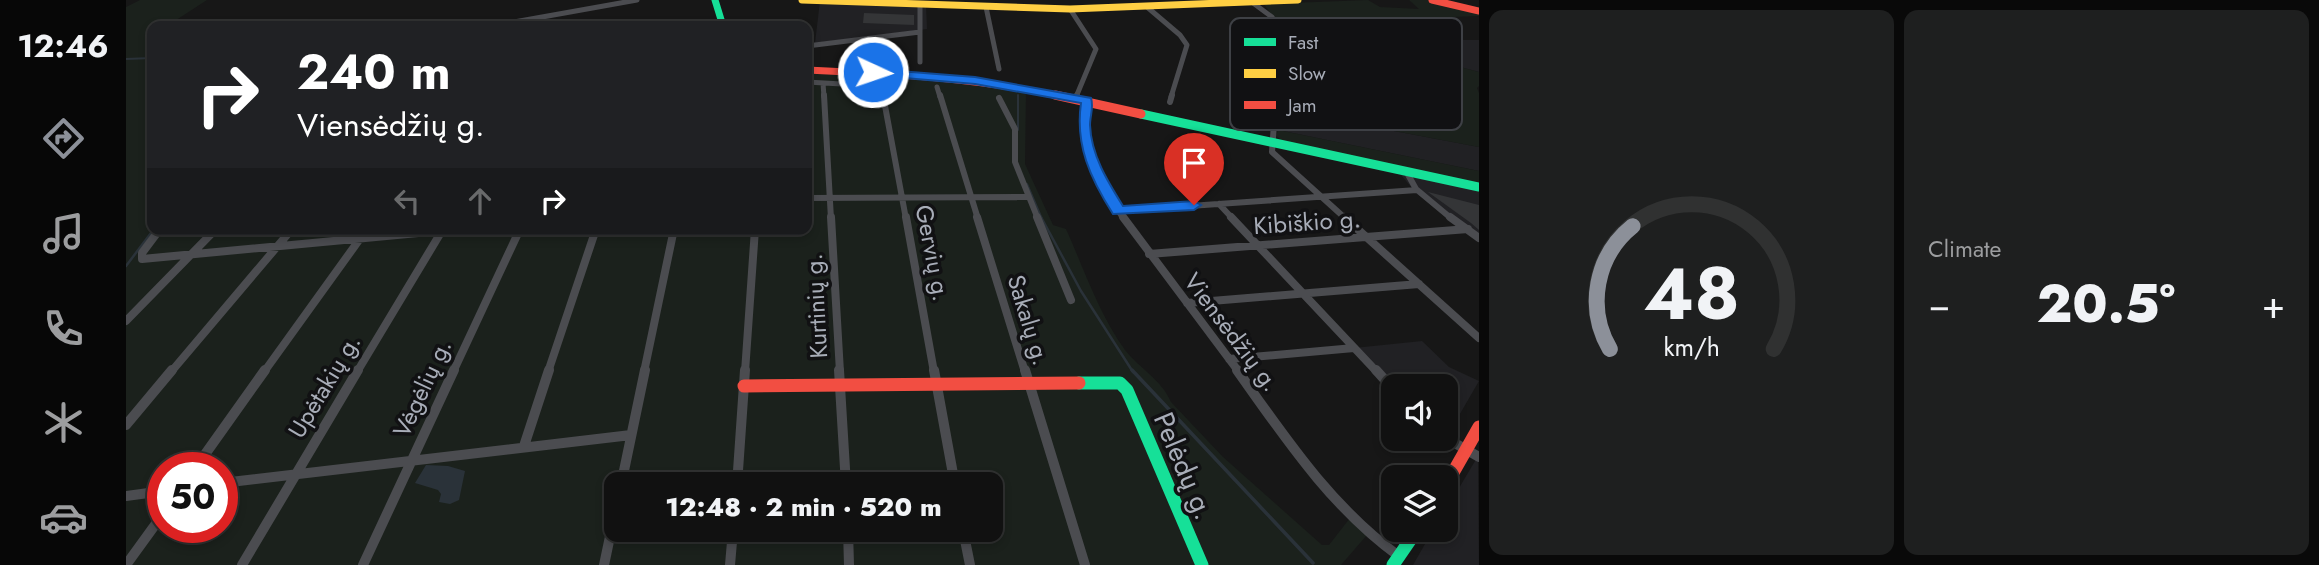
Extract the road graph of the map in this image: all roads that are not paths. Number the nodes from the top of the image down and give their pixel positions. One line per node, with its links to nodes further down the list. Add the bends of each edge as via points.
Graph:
1 (637, 0): 14 (street)
2 (715, 0): 15 (street)
3 (803, 0): 8 (street)
4 (1298, 0): 7 (street)
5 (1432, 0): 12 (street)
6 (1441, 0): 12 (street)
7 (1251, 1): 10 (street); 13 (street)
8 (920, 5): 9 (street); 16 (street)
9 (986, 7): 11 (street); 19 (street)
10 (1147, 7): 11 (street); 26 (street, via 1187,45)
11 (1070, 9): 25 (street, via 1096,49)
12 (1479, 9)
13 (1273, 18)
14 (520, 21)
15 (721, 21)
16 (920, 32): 17 (street); 18 (street)
17 (812, 46)
18 (920, 62)
19 (999, 69)
20 (812, 70): 25 (street, via 941,77)
21 (812, 82): 22 (street)
22 (823, 83): 32 (street, Gervių g., via 882,89); 37 (street, Kurtinių g.)
23 (937, 87): 33 (street, Sakalų g.)
24 (999, 98): 34 (street, via 1015,129 1014,162)
25 (1081, 99): 28 (street); 39 (street, Viensėdžių g., via 1087,148)
26 (1170, 102)
27 (1273, 130): 28 (street)
28 (1272, 141): 29 (street); 35 (street, via 1272,152)
29 (1406, 171): 30 (street); 31 (street)
30 (1479, 187)
31 (1417, 190): 35 (street); 40 (street)
32 (901, 197): 33 (street); 37 (street); 68 (street, Gervių g.)
33 (971, 197): 34 (street); 67 (street, Sakalų g.)
34 (1028, 197): 60 (street)
35 (1321, 197): 38 (street); 51 (street)
36 (812, 198): 37 (street)
37 (830, 198): 69 (street, Kurtinių g.)
38 (1219, 204): 39 (street); 54 (street)
39 (1118, 211): 57 (street, Viensėdžių g.)
40 (1468, 229): 51 (street, Kibiškio g.); 52 (street)
41 (156, 235): 56 (street, via 142,259)
42 (210, 235): 56 (street)
43 (287, 235): 55 (street)
44 (363, 235): 53 (street)
45 (397, 235): 53 (street)
46 (440, 235): 85 (street, Upėtakių g.)
47 (517, 235): 79 (street, Vėgėlių g.)
48 (594, 235): 75 (street)
49 (673, 235): 73 (street)
50 (755, 235): 70 (street)
51 (1366, 237): 54 (street, Kibiškio g.); 58 (street)
52 (1479, 237)
53 (360, 239): 55 (street); 77 (street)
54 (1258, 245): 57 (street, Kibiškio g.); 59 (street)
55 (277, 247): 56 (street); 71 (street)
56 (191, 254): 62 (street)
57 (1149, 254): 61 (street, Viensėdžių g.)
58 (1419, 284): 59 (street); 63 (street)
59 (1303, 293): 61 (street); 64 (street)
60 (1072, 300)
61 (1187, 303): 65 (street, Viensėdžių g.)
62 (126, 321)
63 (1479, 338)
64 (1354, 348): 65 (street); 66 (street)
65 (1229, 359): 95 (street, Viensėdžių g., via 1350,518)
66 (1381, 376)
67 (1028, 383): 68 (street); 103 (street, Sakalų g.); 104 (street, Pelėdų g., via 1124,385)
68 (936, 384): 69 (street); 84 (street, Gervių g.)
69 (841, 385): 70 (street); 83 (street, Kurtinių g.)
70 (744, 386): 82 (street)
71 (126, 425)
72 (1479, 427): 76 (street)
73 (631, 435): 75 (street); 81 (street)
74 (1458, 445): 76 (street)
75 (524, 446): 79 (street)
76 (1466, 449): 78 (street); 80 (street)
77 (207, 452)
78 (1479, 457)
79 (412, 459): 85 (street); 98 (street, Vėgėlių g.)
80 (1457, 465)
81 (624, 472)
82 (738, 472)
83 (845, 472)
84 (953, 472)
85 (296, 474): 86 (street); 97 (street, Upėtakių g.)
86 (238, 481)
87 (147, 493): 88 (street)
88 (126, 496)
89 (147, 536): 96 (street)
90 (609, 542): 99 (street)
91 (732, 542): 100 (street)
92 (848, 542): 101 (street)
93 (966, 542): 102 (street)
94 (1409, 542): 95 (street)
95 (1396, 561)
96 (126, 565)
97 (242, 565)
98 (363, 565)
99 (604, 565)
100 (730, 565)
101 (849, 565)
102 (970, 565)
103 (1085, 565)
104 (1202, 565)

